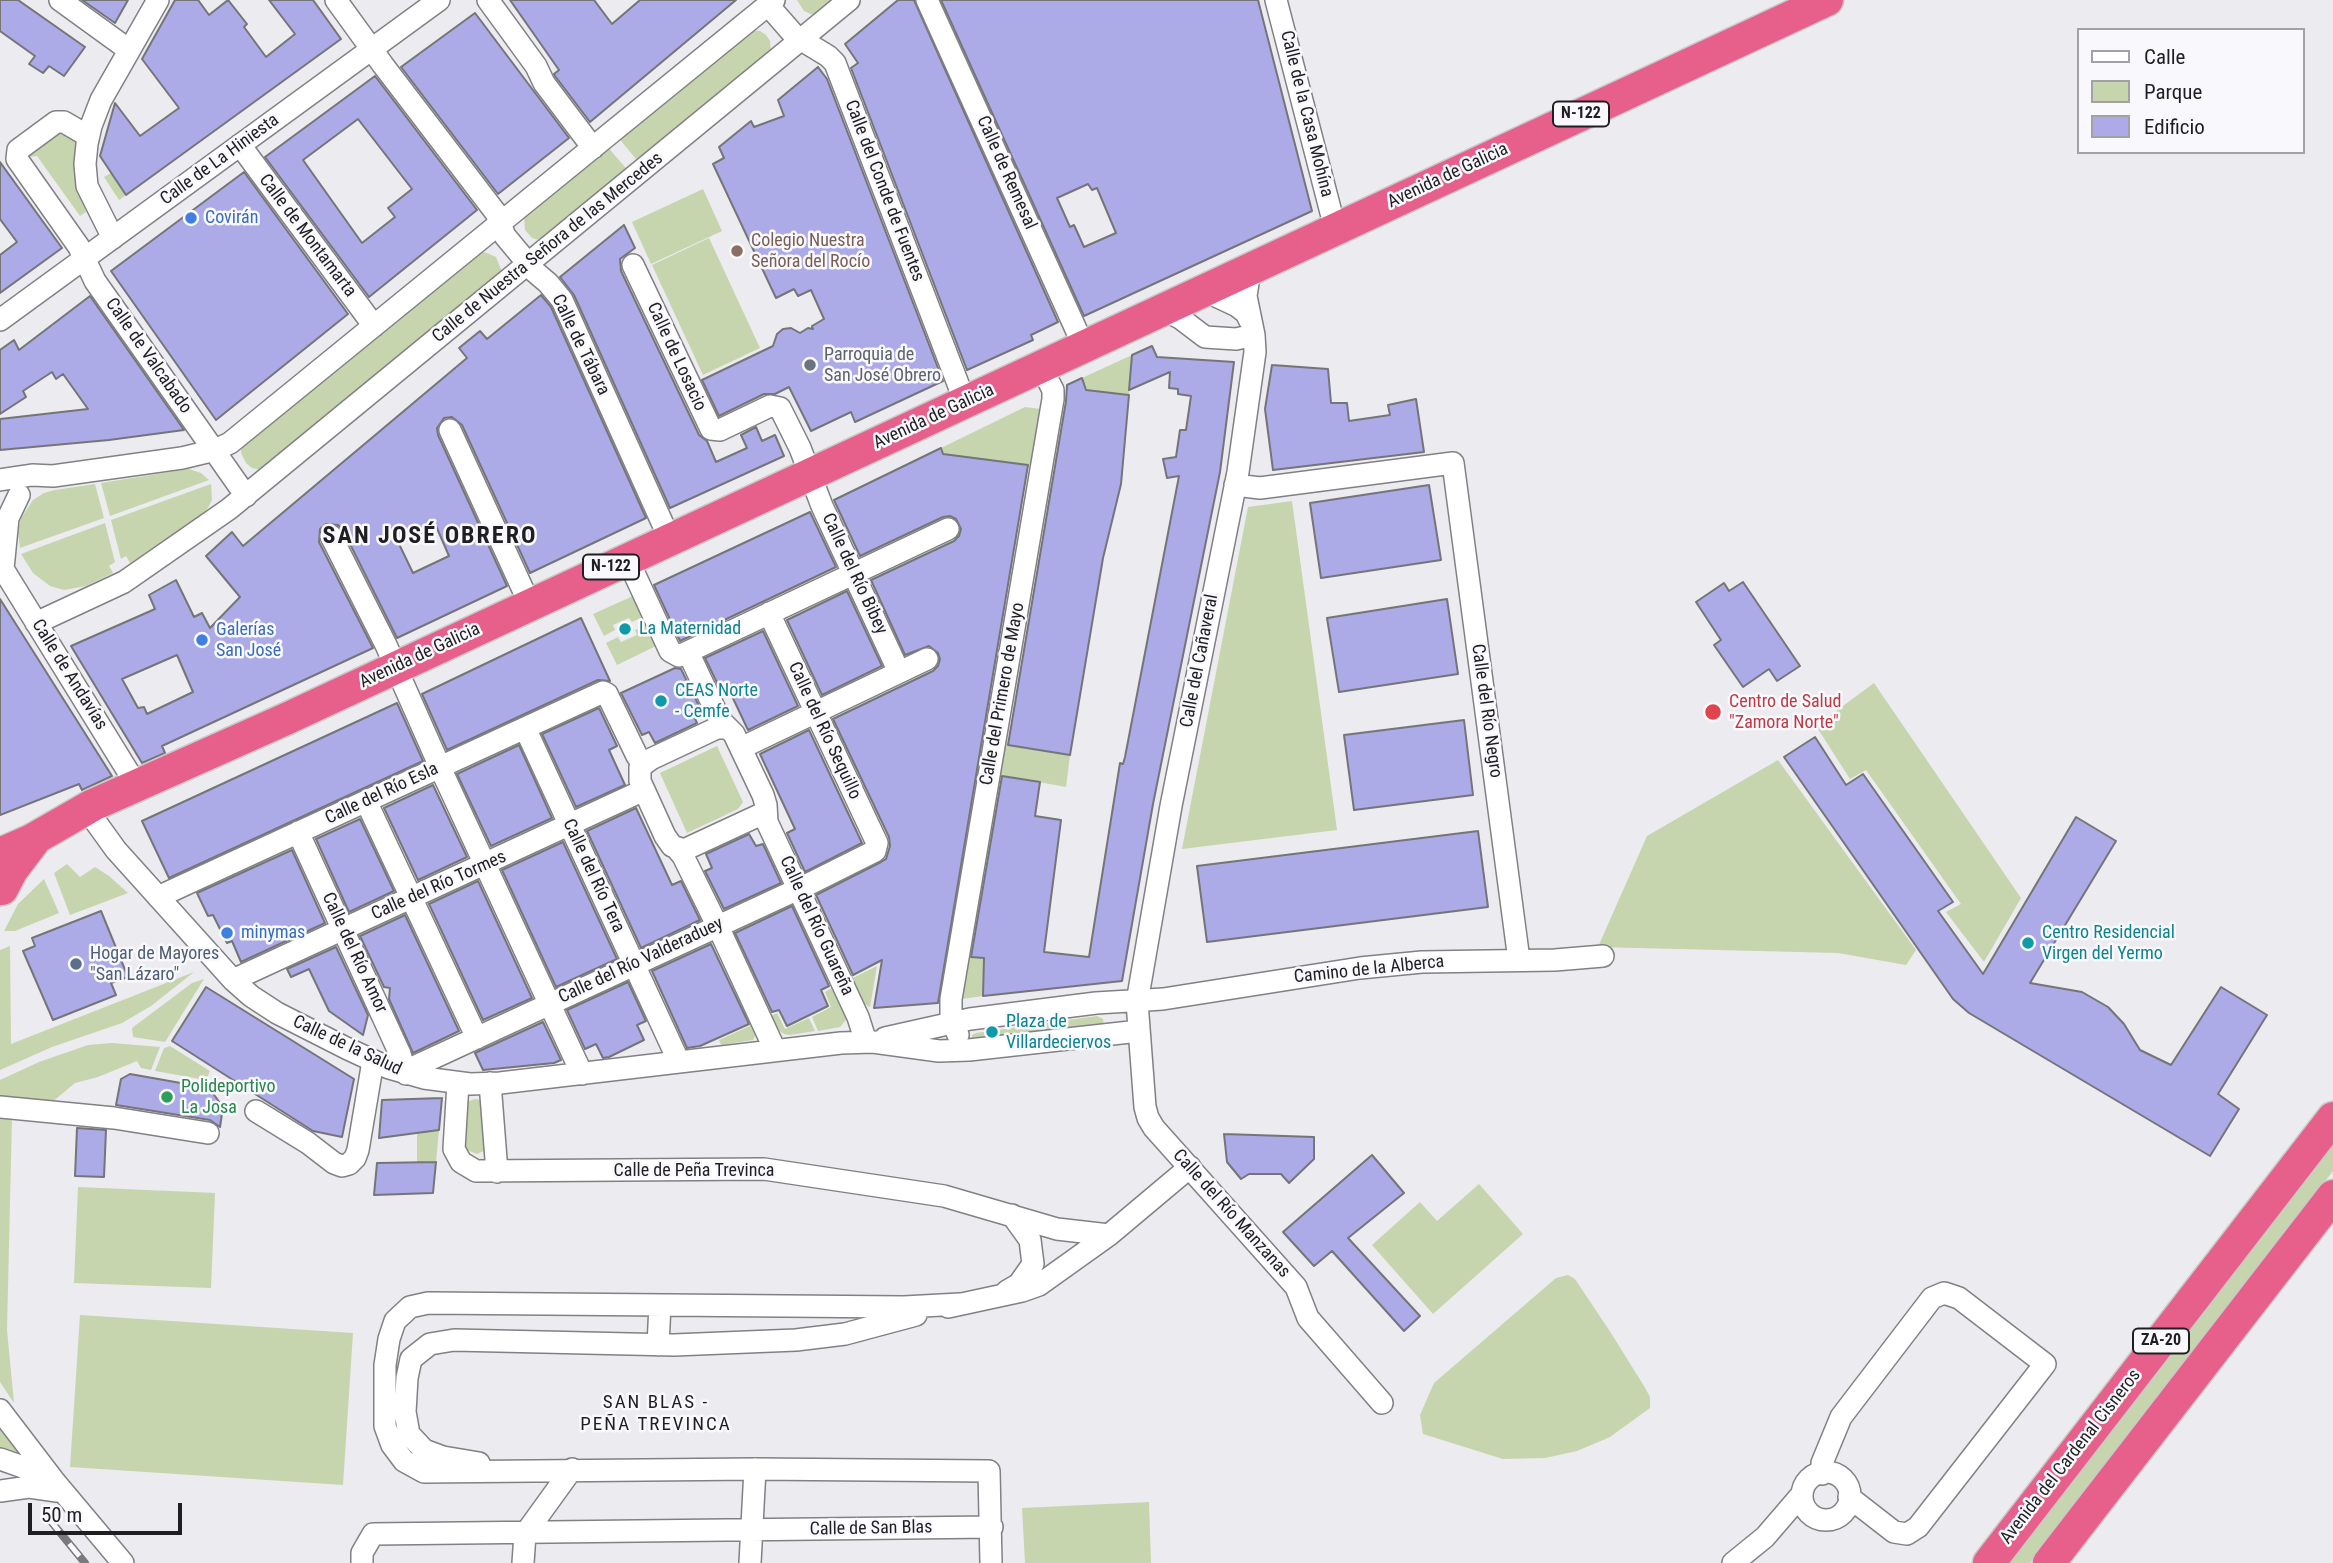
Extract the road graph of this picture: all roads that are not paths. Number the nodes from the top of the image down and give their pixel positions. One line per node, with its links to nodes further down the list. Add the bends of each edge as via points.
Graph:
1 (60, 0): 13 (street)
2 (158, 0): 13 (street)
3 (336, 0): 12 (street, Calle de Tábara)
4 (439, 0): 12 (street, Calle de La Hiniesta)
5 (488, 0): 16 (street)
6 (849, 0): 11 (street, Calle de Nuestra Señora de las Mercedes)
7 (927, 0): 29 (street, Calle de Remesal)
8 (1276, 0): 18 (street, Calle de la Casa Mohína)
9 (1827, 0): 18 (highway, Avenida de Galicia / N-122)
10 (771, 2): 11 (street, Calle del Conde de Fuentes); 16 (street)
11 (800, 40): 21 (street, Calle de Nuestra Señora de las Mercedes); 31 (street, Calle del Conde de Fuentes, via 835,63)
12 (371, 49): 15 (street, Calle de La Hiniesta); 17 (street, Calle de Tábara, via 496,213)
13 (130, 50): 14 (street, via 101,100)
14 (88, 136): 19 (street, via 88,186); 20 (street, Calle de Valcabado, via 57,121 16,155)
15 (240, 145): 19 (street, Calle de La Hiniesta); 27 (street, Calle de Montamarta)
16 (593, 148): 17 (street)
17 (499, 224): 21 (street, Calle de Tábara); 27 (street)
18 (1335, 229): 23 (highway, Avenida de Galicia / N-122)
19 (113, 238): 20 (street, Calle de La Hiniesta)
20 (84, 258): 26 (street, Calle de La Hiniesta); 33 (street, Calle de Valcabado, via 95,281)
21 (528, 264): 39 (street, Calle de Nuestra Señora de las Mercedes); 43 (street, Calle de Tábara, via 562,300)
22 (633, 265): 34 (street, Calle de Losacio, via 710,427 720,430 777,406)
23 (1250, 270): 24 (highway, Avenida de Galicia / N-122); 28 (street, Calle del Cañaveral, via 1246,296)
24 (1205, 291): 25 (highway, Avenida de Galicia / N-122); 28 (street, via 1246,313)
25 (1164, 310): 28 (street, via 1205,337 1236,339); 29 (highway, Avenida de Galicia / N-122)
26 (0, 320)
27 (374, 326): 33 (street, via 236,439)
28 (1252, 328): 37 (street, Calle del Cañaveral, via 1254,361)
29 (1084, 347): 30 (highway, Avenida de Galicia / N-122)
30 (1041, 367): 31 (highway, Avenida de Galicia / N-122); 84 (street, Calle del Primero de Mayo, via 1053,399 951,999)
31 (965, 402): 34 (highway, Avenida de Galicia / N-122)
32 (450, 430): 47 (street)
33 (215, 450): 35 (street); 39 (street, Calle de Valcabado)
34 (810, 474): 43 (highway, Avenida de Galicia / N-122); 46 (street, Calle del Río Bibey)
35 (53, 476): 36 (street); 38 (street)
36 (0, 480)
37 (1235, 485): 79 (street, Calle del Río Negro, via 1261,488 1453,463); 82 (street, Calle del Cañaveral)
38 (19, 495): 40 (street); 45 (street, via 8,518)
39 (246, 496): 49 (street, Calle de Nuestra Señora de las Mercedes, via 124,582)
40 (0, 511)
41 (948, 529): 46 (street)
42 (331, 536): 52 (street)
43 (670, 540): 44 (highway, Avenida de Galicia / N-122)
44 (628, 560): 47 (highway, Avenida de Galicia / N-122); 50 (street, via 670,650)
45 (1, 568): 49 (street, Calle de Andavías)
46 (853, 574): 48 (street); 53 (street, Calle del Río Bibey)
47 (530, 605): 52 (highway, Avenida de Galicia / N-122)
48 (769, 613): 50 (street); 54 (street, Calle del Río Sequillo)
49 (36, 623): 60 (street, Calle de Andavías)
50 (684, 654): 56 (street)
51 (927, 659): 53 (street)
52 (395, 668): 59 (street); 60 (highway, Avenida de Galicia / N-122)
53 (899, 672): 54 (street)
54 (815, 712): 57 (street); 68 (street, Calle del Río Sequillo)
55 (525, 728): 58 (street, Calle del Río Esla, via 605,692); 59 (street, Calle del Río Esla); 65 (street, Calle del Río Tera)
56 (726, 728): 57 (street); 58 (street, via 717,728)
57 (741, 748): 64 (street)
58 (643, 764): 61 (street, via 639,776)
59 (440, 767): 62 (street, Calle del Río Esla); 71 (street)
60 (137, 786): 63 (highway, Avenida de Galicia / N-122)
61 (644, 790): 65 (street, Calle del Río Tormes); 69 (street, via 668,841)
62 (366, 801): 66 (street, Calle del Río Esla); 75 (street)
63 (82, 810): 67 (highway, Avenida de Galicia / N-122); 74 (street, Calle de la Salud, via 92,816 107,840)
64 (766, 812): 69 (street); 72 (street, Calle del Río Guareña)
65 (570, 825): 71 (street, Calle del Río Tormes); 80 (street, Calle del Río Tera)
66 (298, 832): 74 (street, Calle del Río Esla); 77 (street, Calle del Río Amor)
67 (42, 834): 70 (highway, Avenida de Galicia / N-122); 73 (highway, Avenida de Galicia / N-122, via 19,859)
68 (876, 849): 72 (street, Calle del Río Valderaduey)
69 (678, 850): 76 (street)
70 (0, 854)
71 (485, 864): 75 (street, Calle del Río Tormes); 83 (street)
72 (798, 889): 76 (street, Calle del Río Valderaduey); 87 (street, Calle del Río Guareña)
73 (1, 891)
74 (158, 897): 81 (street, Calle de la Salud)
75 (411, 898): 77 (street, Calle del Río Tormes); 86 (street)
76 (717, 927): 80 (street, Calle del Río Valderaduey); 89 (street)
77 (343, 929): 81 (street, Calle del Río Tormes); 92 (street, Calle del Río Amor)
78 (1603, 956): 79 (street, Camino de la Alberca)
79 (1519, 960): 82 (street, Camino de la Alberca, via 1370,967)
80 (634, 965): 83 (street, Calle del Río Valderaduey); 91 (street, Calle del Río Tera)
81 (233, 979): 90 (street, Calle de la Salud, via 276,1013)
82 (1137, 1002): 84 (street, via 1096,1003); 85 (street, Calle del Río Manzanas)
83 (549, 1004): 86 (street, Calle del Río Valderaduey); 93 (street)
84 (953, 1023): 87 (street); 88 (street)
85 (1139, 1031): 88 (street); 99 (street, Calle del Río Manzanas, via 1146,1112 1154,1128)
86 (469, 1041): 92 (street, Calle del Río Valderaduey); 94 (street, via 459,1058 464,1076)
87 (866, 1042): 88 (street); 89 (street, Calle de la Salud)
88 (969, 1050)
89 (775, 1051): 91 (street, Calle de la Salud)
90 (373, 1061): 92 (street, Calle de la Salud); 96 (street, via 358,1150 349,1164 334,1163)
91 (679, 1062): 93 (street, Calle de la Salud)
92 (406, 1074): 94 (street, Calle de la Salud)
93 (582, 1074): 94 (street, Calle de la Salud)
94 (473, 1083): 100 (street); 100 (street, Calle de Peña Trevinca, via 455,1153 470,1169)
95 (0, 1107): 98 (street)
96 (256, 1111)
97 (2333, 1118): 128 (highway, Avenida del Cardenal Cisneros / ZA-20)
98 (208, 1133)
99 (1189, 1167): 103 (street); 109 (street, Calle del Río Manzanas, via 1296,1287 1308,1318)
100 (497, 1172): 102 (street, Calle de Peña Trevinca, via 764,1169 944,1196)
101 (2333, 1196): 129 (highway, ZA-20)
102 (1012, 1215): 103 (street, Calle de Peña Trevinca, via 1057,1229); 104 (street, via 1030,1240 1033,1264 1019,1284)
103 (1109, 1235): 104 (street, via 1039,1284)
104 (1000, 1296): 105 (street)
105 (960, 1304): 106 (street); 107 (street, via 845,1334)
106 (660, 1305): 107 (street); 108 (street, via 428,1303 410,1307 395,1321 389,1339)
107 (658, 1345): 108 (street, via 454,1340 430,1344 411,1359)
108 (396, 1397): 112 (street, via 405,1412 409,1434 424,1450 472,1462)
109 (1382, 1403)
110 (0, 1410): 116 (street)
111 (0, 1460): 116 (street, via 31,1471)
112 (572, 1469): 113 (street); 121 (street)
113 (755, 1469): 119 (street, via 989,1471); 120 (street)
114 (1822, 1474): 117 (street, via 1808,1480); 118 (street, via 1839,1476); 118 (street, via 1825,1453 1841,1417 1932,1298 1944,1293 1959,1298 2045,1364 1918,1527 1907,1534 1894,1532)
115 (0, 1491): 116 (street, via 29,1487)
116 (62, 1492): 122 (street)
117 (1802, 1494): 118 (street, via 1808,1512 1822,1520 1842,1514); 127 (street, via 1765,1537)
118 (1850, 1497)
119 (992, 1527): 120 (street, Calle de San Blas); 126 (street)
120 (751, 1530): 121 (street, Calle de San Blas); 125 (street)
121 (525, 1534): 123 (street, Calle de San Blas, via 373,1534 362,1553); 124 (street)
122 (123, 1563)
123 (362, 1563)
124 (523, 1563)
125 (750, 1563)
126 (991, 1563)
127 (1733, 1563)
128 (1989, 1563)
129 (2049, 1563)

